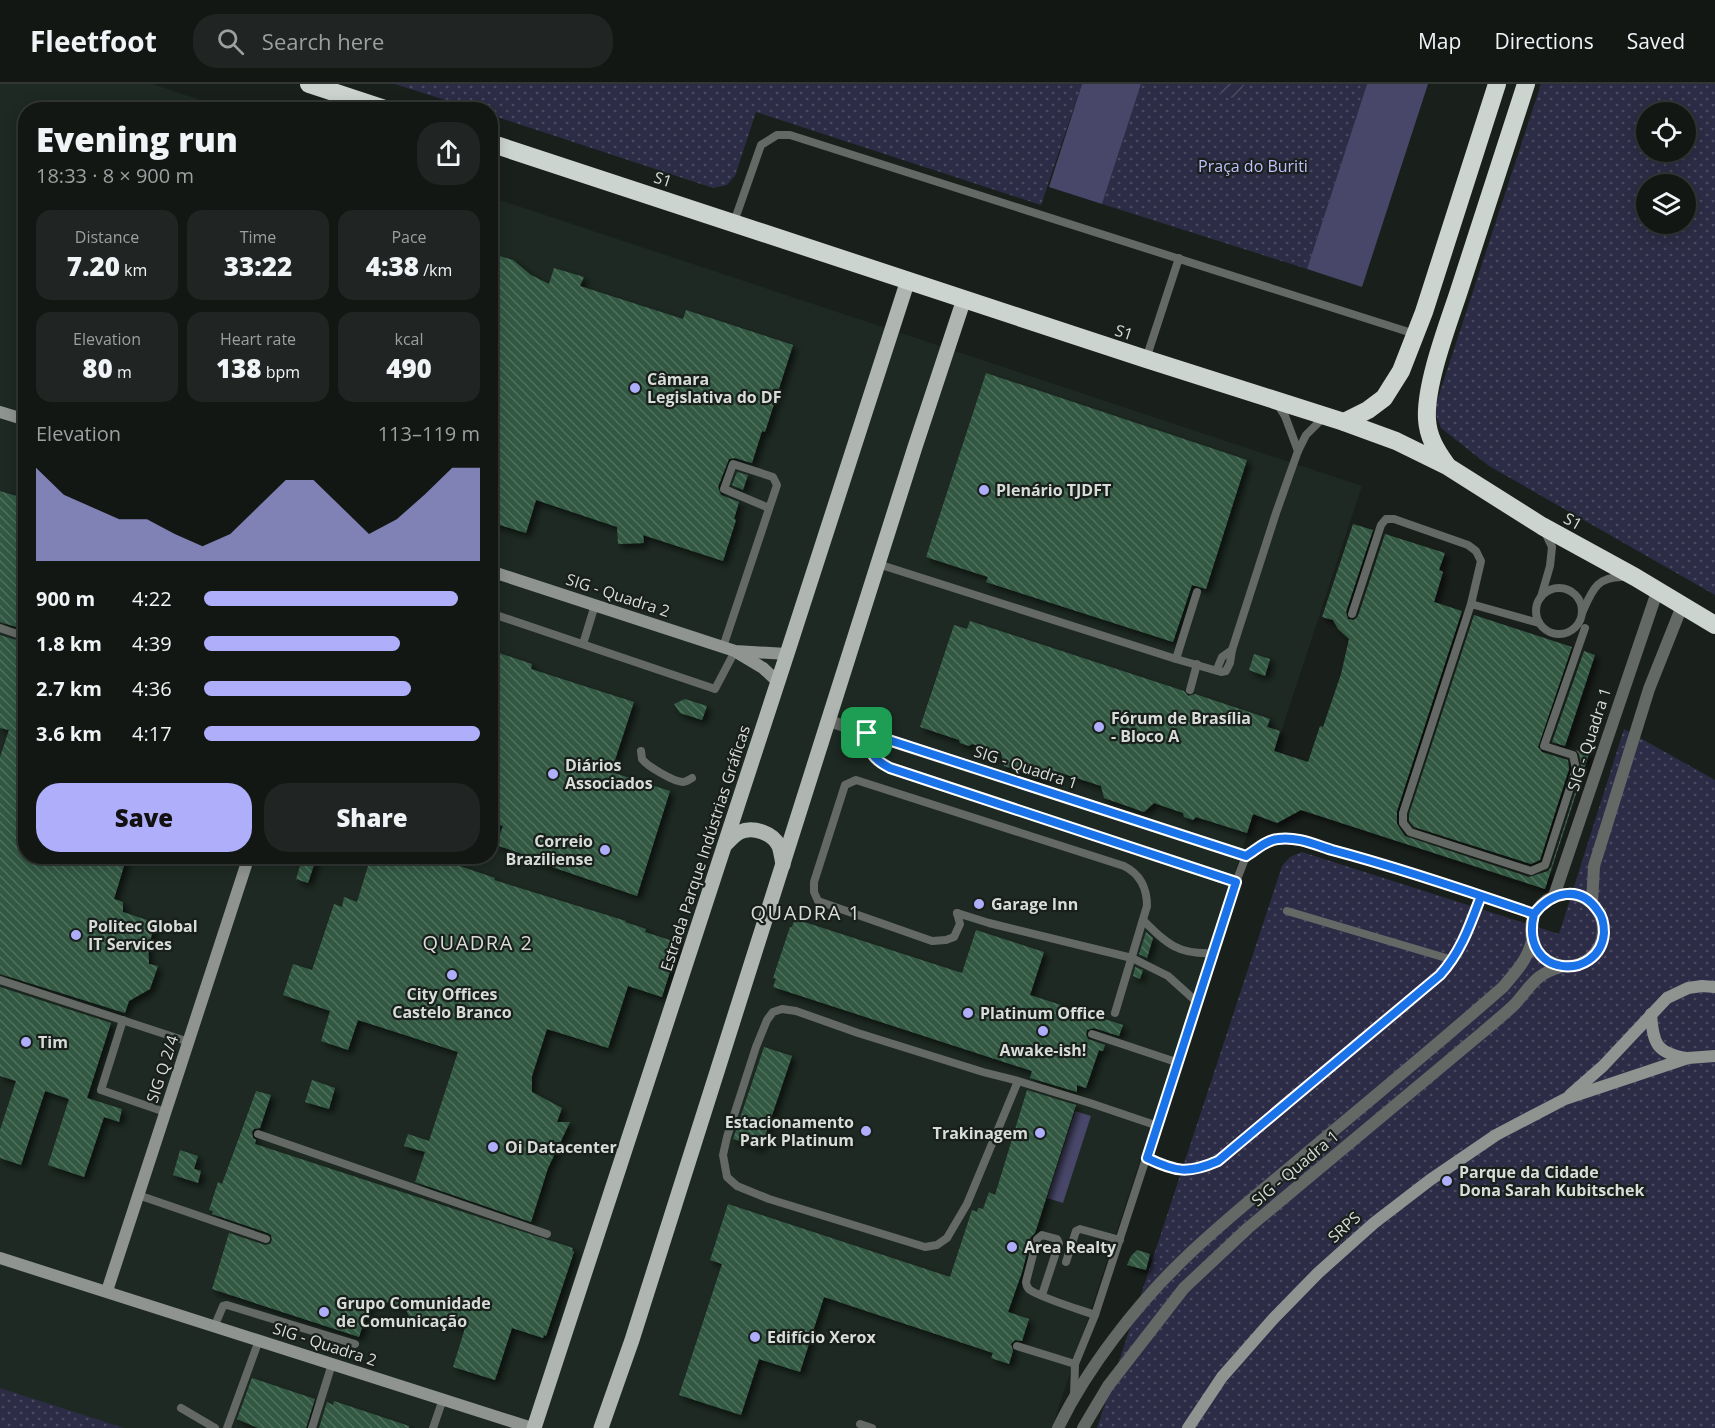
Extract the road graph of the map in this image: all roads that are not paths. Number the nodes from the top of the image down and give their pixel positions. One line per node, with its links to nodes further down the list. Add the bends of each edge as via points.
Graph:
1 (309, 84): 4 (highway)
2 (1497, 84): 10 (highway)
3 (1526, 84): 18 (highway, via 1432,382 1428,430)
4 (363, 102)
5 (498, 146): 6 (highway, S1)
6 (734, 222): 7 (lane, via 761,145 777,135 790,135); 8 (highway, S1)
7 (1179, 258): 10 (lane); 11 (lane)
8 (908, 280): 9 (highway, S1); 40 (main road, Estrada Parque Indústrias Gráficas)
9 (964, 299): 11 (highway, S1); 21 (main road)
10 (1415, 334): 16 (highway, via 1393,387 1368,410)
11 (1146, 359): 12 (highway, S1)
12 (1275, 400): 14 (highway, S1); 17 (lane)
13 (0, 412): 15 (street)
14 (1325, 416): 16 (highway, S1); 17 (lane, via 1306,435)
15 (18, 418)
16 (1344, 422): 18 (highway, S1)
17 (1298, 451): 42 (lane, via 1230,663 1221,672)
18 (1447, 466): 20 (highway, S1)
19 (769, 508): 19 (lane, via 777,485 773,477 733,464 724,489); 39 (lane)
20 (1542, 526): 23 (highway, S1); 26 (lane, via 1552,547)
21 (878, 564): 41 (lane); 45 (main road)
22 (498, 574): 28 (street, SIG - Quadra 2)
23 (1635, 577): 25 (highway, S1); 30 (lane, via 1612,576 1594,586)
24 (1197, 592): 41 (lane)
25 (1657, 592): 29 (highway, S1); 55 (street, SIG - Quadra 1)
26 (1541, 597): 30 (lane, via 1550,590 1573,593); 33 (lane, via 1536,610)
27 (1471, 604): 31 (lane, via 1480,561 1476,551 1457,541 1386,519); 33 (lane); 36 (lane, via 1403,823 1410,832 1531,871 1545,865 1576,769 1573,755 1544,746)
28 (595, 605): 38 (lane); 39 (street, SIG - Quadra 2)
29 (1682, 606): 34 (highway, S1); 56 (street, via 1649,690 1597,855)
30 (1582, 613): 33 (lane, via 1570,632 1548,632)
31 (1352, 614)
32 (498, 615): 38 (lane)
33 (1539, 623)
34 (1715, 625)
35 (0, 628): 37 (lane)
36 (1585, 628)
37 (18, 634)
38 (583, 644): 39 (lane, via 714,689)
39 (729, 649): 40 (street, SIG - Quadra 2); 43 (street, SIG - Quadra 2, via 763,668)
40 (787, 654): 43 (main road, Estrada Parque Indústrias Gráficas)
41 (1176, 659): 42 (lane)
42 (1197, 664): 44 (lane)
43 (778, 682): 49 (main road, Estrada Parque Indústrias Gráficas)
44 (1190, 690)
45 (829, 721): 46 (street, SIG - Quadra 1); 52 (main road)
46 (867, 733): 50 (street, SIG - Quadra 1); 53 (street, via 872,755 890,768)
47 (641, 752): 48 (lane, via 650,767 680,782)
48 (692, 778)
49 (724, 845): 52 (main road, via 740,832 763,832 778,846); 105 (main road, Estrada Parque Indústrias Gráficas)
50 (1246, 856): 53 (lane, SIG - Quadra 1); 54 (lane, via 1278,838 1296,840)
51 (246, 864): 72 (street, SIG Q 2/4)
52 (783, 865): 106 (main road)
53 (1236, 882): 61 (lane, SIG - Quadra 1)
54 (1481, 896): 58 (lane); 63 (lane)
55 (1554, 896): 56 (street, via 1580,896); 58 (street)
56 (1592, 903): 64 (street, via 1604,926 1603,940 1587,961)
57 (1287, 911): 63 (lane)
58 (1534, 914): 60 (street)
59 (1143, 920): 61 (lane, via 1180,950); 62 (lane); 62 (lane, via 1147,895 1138,876 1124,866 856,780 841,792 814,882 818,901 932,941 954,937 960,924 957,913)
60 (1532, 941): 64 (street, via 1538,953); 97 (street, SIG - Quadra 1, via 1521,967 1503,987 1186,1257 1140,1307)
61 (1214, 953): 67 (lane, SIG - Quadra 1)
62 (1132, 958): 67 (lane, via 1168,976); 68 (lane)
63 (1454, 960): 81 (lane, via 1218,1161 1200,1169 1181,1171)
64 (1561, 967): 109 (street, SIG - Quadra 1, via 1542,973 1515,1004 1248,1228 1184,1288 1128,1358)
65 (0, 980): 70 (lane)
66 (1715, 987): 69 (street, SRPS, via 1678,992)
67 (1198, 1004): 75 (lane, SIG - Quadra 1)
68 (1116, 1013)
69 (1651, 1014): 74 (street, via 1660,1050); 77 (street, SRPS)
70 (123, 1020): 72 (lane); 78 (lane, via 101,1090)
71 (1092, 1034): 75 (lane)
72 (189, 1042): 78 (street, SIG Q 2/4)
73 (1715, 1056): 74 (street, SRPS)
74 (1688, 1058): 77 (street, SRPS)
75 (1179, 1062): 79 (lane, SIG - Quadra 1)
76 (1018, 1081): 76 (lane, via 782,1009 766,1020 756,1047 723,1155 727,1178 769,1198 925,1247 937,1245 947,1238 967,1204); 79 (lane)
77 (1565, 1099): 110 (street, SRPS, via 1496,1135 1374,1222 1274,1318 1222,1377)
78 (165, 1112): 82 (street, SIG Q 2/4)
79 (1158, 1126): 81 (lane, SIG - Quadra 1)
80 (258, 1134): 83 (lane)
81 (1147, 1158): 85 (lane, SIG - Quadra 1)
82 (138, 1195): 84 (lane); 88 (street, SIG Q 2/4)
83 (547, 1234)
84 (266, 1239)
85 (1120, 1240): 87 (lane, via 1080,1229); 90 (lane, SIG - Quadra 1)
86 (0, 1258): 88 (street, SIG - Quadra 2)
87 (1066, 1262)
88 (107, 1291): 91 (street, SIG - Quadra 2)
89 (1042, 1295): 89 (lane, via 1030,1290 1026,1282 1037,1239 1042,1235 1059,1243); 90 (lane)
90 (1095, 1315): 96 (lane, SIG - Quadra 1)
91 (215, 1325): 92 (street, SIG - Quadra 2); 93 (lane, via 223,1306 228,1305)
92 (259, 1340): 95 (street, SIG - Quadra 2); 102 (lane)
93 (355, 1344)
94 (1017, 1346): 96 (lane)
95 (332, 1364): 98 (street, SIG - Quadra 2); 103 (lane)
96 (1075, 1364): 97 (lane, SIG - Quadra 1)
97 (1074, 1397): 108 (street, SIG - Quadra 1)
98 (443, 1399): 104 (lane); 105 (street, SIG - Quadra 2)
99 (181, 1408): 101 (lane)
100 (860, 1424): 107 (lane)
101 (215, 1428)
102 (227, 1428)
103 (312, 1428)
104 (433, 1428)
105 (533, 1428)
106 (601, 1428)
107 (873, 1428)
108 (1058, 1428)
109 (1083, 1428)
110 (1188, 1428)

